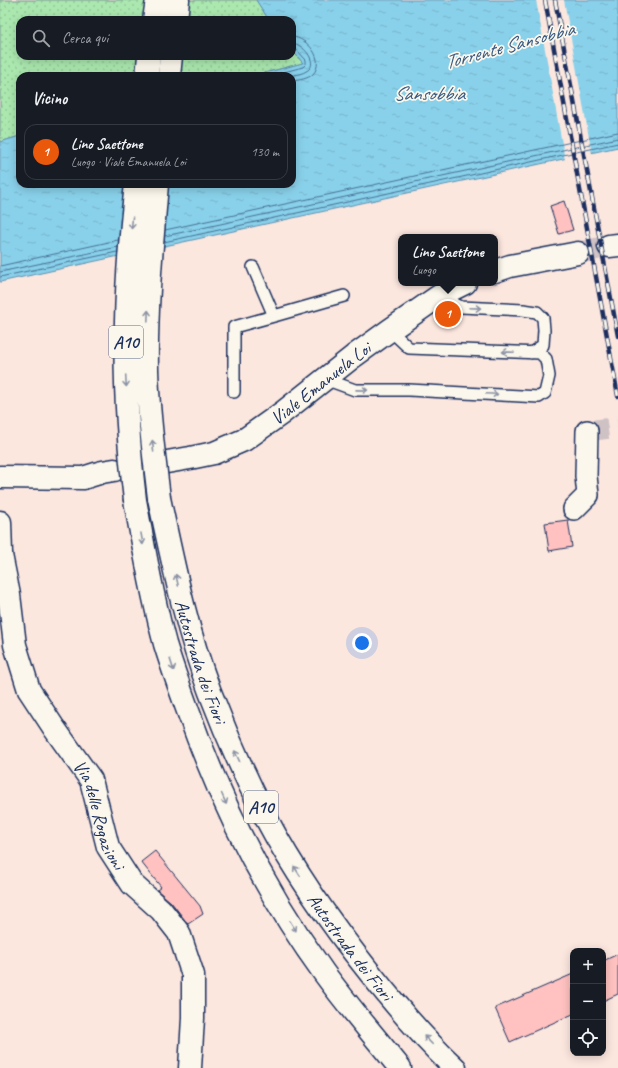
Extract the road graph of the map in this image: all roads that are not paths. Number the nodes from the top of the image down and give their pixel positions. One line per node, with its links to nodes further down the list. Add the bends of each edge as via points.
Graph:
1 (157, 0): 3 (main road)
2 (178, 0): 4 (main road)
3 (155, 16)
4 (176, 16)
5 (149, 60): 7 (main road)
6 (170, 60): 8 (main road)
7 (147, 72)
8 (169, 72)
9 (136, 188): 30 (main road, Autostrada dei Fiori / A10, one-way to 30, bridge, via 126,322 130,458 135,500 165,644 212,775 266,883 324,974)
10 (157, 188): 31 (main road, Autostrada dei Fiori / A10, one-way to 10, bridge, via 386,993 321,908 266,818 209,691 186,621 159,498 150,420 147,316)
11 (578, 253): 13 (main road)
12 (253, 267): 17 (lane)
13 (498, 270)
14 (459, 286): 16 (main road, Viale Emanuela Loi)
15 (344, 296): 17 (lane)
16 (439, 296): 18 (main road, Viale Emanuela Loi); 19 (lane, one-way to 19, via 461,307 537,312 543,318 543,345)
17 (274, 316): 21 (lane, via 234,327)
18 (390, 330): 19 (lane, one-way to 18, via 409,348); 20 (main road, Viale Emanuela Loi)
19 (531, 353): 20 (lane, one-way to 19, via 355,390 409,390 539,397 545,393 549,376 546,358 540,353)
20 (325, 378): 23 (main road, Viale Emanuela Loi, via 244,440 214,453)
21 (234, 392)
22 (587, 431): 26 (street, via 588,495)
23 (167, 462)
24 (0, 463): 25 (main road); 25 (main road, via 108,471 82,478)
25 (0, 477)
26 (574, 509)
27 (0, 522): 28 (main road, Via delle Rogazioni)
28 (1, 552): 29 (main road, Via delle Rogazioni, via 14,645 30,690 91,780 108,847 132,884 161,910 179,933 193,975)
29 (190, 1068)
30 (400, 1068)
31 (455, 1068)

